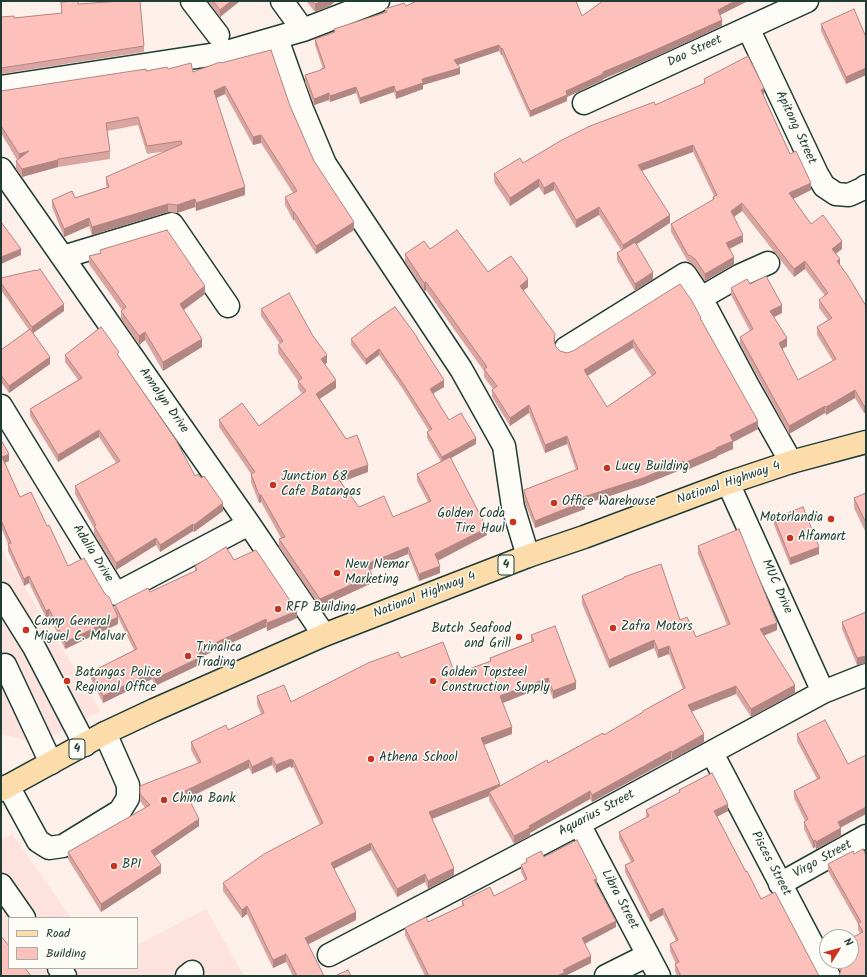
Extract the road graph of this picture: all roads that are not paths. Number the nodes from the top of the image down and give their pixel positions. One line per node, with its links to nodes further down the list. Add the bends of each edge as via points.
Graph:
1 (192, 1): 7 (street)
2 (282, 1): 6 (street)
3 (378, 1): 6 (street)
4 (807, 1): 5 (street, Dao Street)
5 (748, 28): 10 (street, Dao Street); 12 (street, Apitong Street, via 824,186 836,194 849,194)
6 (303, 30): 8 (street)
7 (218, 35)
8 (277, 39): 9 (street, via 223,53); 23 (street, via 325,164 461,369 504,446 514,507)
9 (1, 87)
10 (584, 103)
11 (1, 169): 13 (street, Annalyn Drive)
12 (866, 186)
13 (63, 257): 16 (street, via 172,224); 22 (street, Annalyn Drive)
14 (768, 263): 15 (street)
15 (701, 298): 17 (street, via 685,274); 20 (street)
16 (228, 306)
17 (566, 348)
18 (1, 406): 22 (street, Adalia Drive, via 116,594)
19 (866, 442): 20 (main road, National Highway 4 / 4)
20 (791, 462): 21 (main road, National Highway 4 / 4)
21 (728, 482): 23 (main road, National Highway 4 / 4); 29 (street, MUC Drive)
22 (248, 524): 25 (street, Annalyn Drive)
23 (528, 556): 25 (main road, National Highway 4 / 4)
24 (1, 594): 26 (street)
25 (324, 635): 30 (main road, National Highway 4 / 4)
26 (34, 647): 27 (street); 31 (street)
27 (3, 664): 33 (street)
28 (866, 675): 29 (street, Aquarius Street)
29 (823, 692): 32 (street, Aquarius Street)
30 (105, 733): 31 (main road, National Highway 4 / 4); 34 (street, via 128,785 128,798 120,811 63,846 49,848 38,841)
31 (85, 745): 33 (main road, National Highway 4 / 4)
32 (712, 753): 35 (street, Aquarius Street); 37 (street, Pisces Street)
33 (51, 763): 34 (main road, National Highway 4 / 4)
34 (4, 788)
35 (579, 824): 40 (street, Aquarius Street); 41 (street, Libra Street)
36 (866, 836): 37 (street, Virgo Street)
37 (780, 884): 44 (street, Pisces Street)
38 (1, 885): 39 (street)
39 (23, 917)
40 (329, 955)
41 (648, 955): 42 (street); 43 (street, Libra Street)
42 (606, 976)
43 (659, 976)
44 (829, 976)

